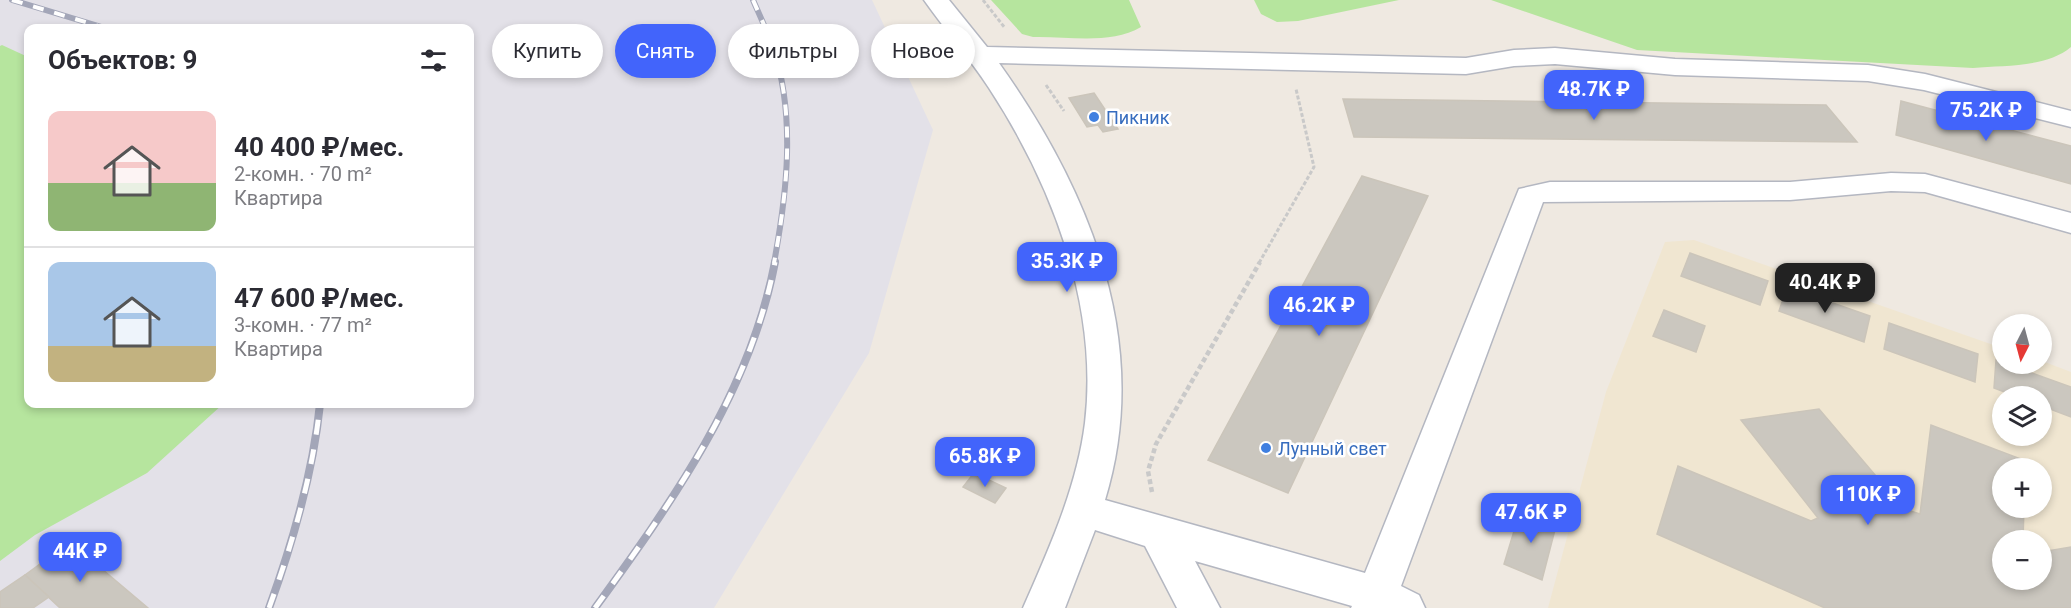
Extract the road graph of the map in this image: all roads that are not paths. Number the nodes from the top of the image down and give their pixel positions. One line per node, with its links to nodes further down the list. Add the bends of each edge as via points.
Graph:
1 (936, 0): 2 (street)
2 (980, 55): 3 (street, via 1466,66 1555,56 1675,68 1836,70 1925,82); 5 (street, via 1020,116 1054,182 1097,303 1104,364 1103,422)
3 (2071, 119)
4 (2071, 223): 7 (street, via 1925,183 1790,191 1550,190 1530,196)
5 (1085, 510): 6 (street); 8 (street)
6 (1159, 534): 7 (street); 9 (street)
7 (1384, 603)
8 (1044, 608)
9 (1199, 608)

